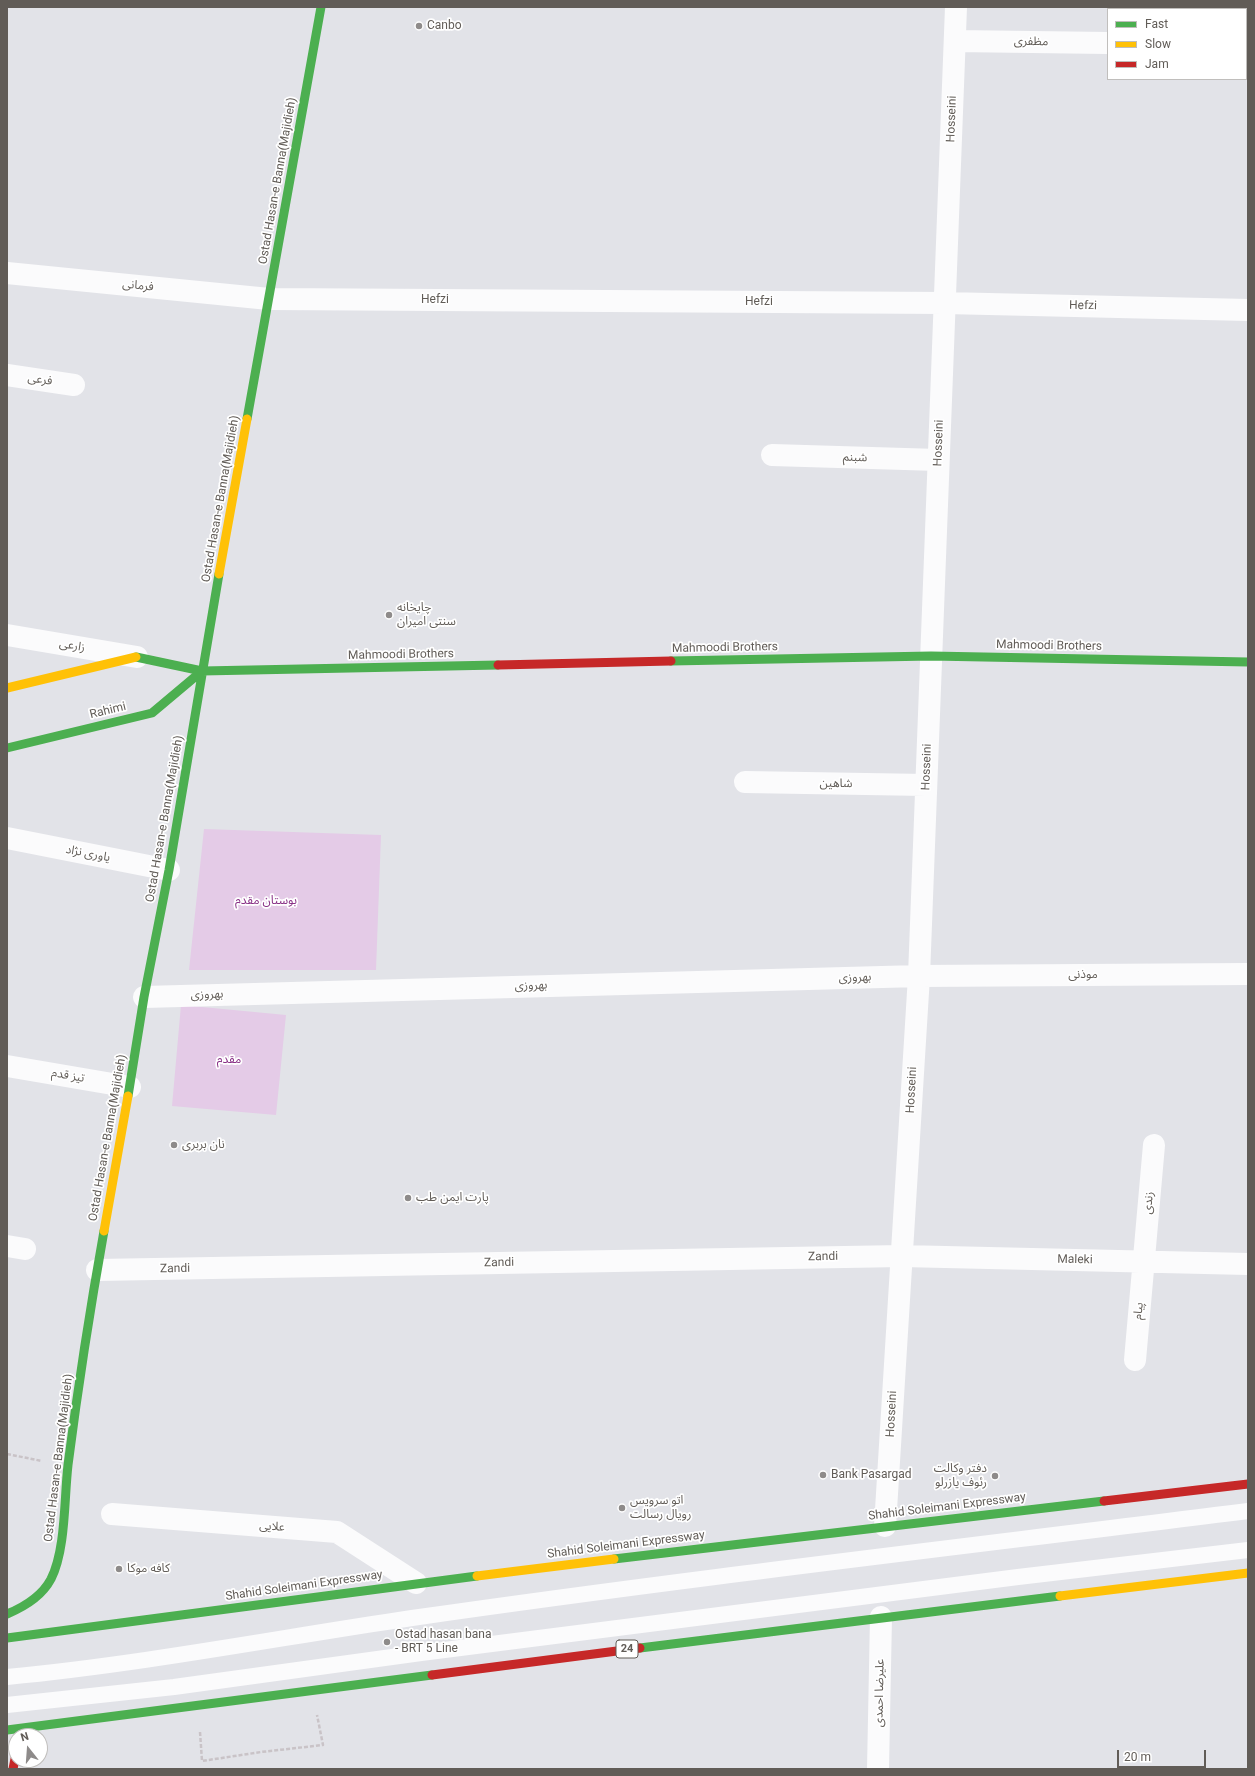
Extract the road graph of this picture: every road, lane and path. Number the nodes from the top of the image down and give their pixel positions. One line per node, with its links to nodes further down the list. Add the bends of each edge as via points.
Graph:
1 (320, 7): 6 (main road, Ostad Hasan-e Banna(Majidieh))
2 (956, 7): 3 (street, Hosseini)
3 (954, 41): 4 (street, مظفری); 7 (street, Hosseini)
4 (1107, 43)
5 (7, 273): 6 (street, فرمانی)
6 (270, 299): 7 (street, Hefzi); 17 (main road, Ostad Hasan-e Banna(Majidieh))
7 (944, 303): 8 (street, Hefzi); 12 (street, Hosseini)
8 (1248, 310)
9 (7, 375): 10 (street, فرعی)
10 (74, 385)
11 (772, 455): 12 (street, شبنم)
12 (938, 460): 14 (street, Hosseini)
13 (7, 635): 15 (street, زارعی)
14 (931, 656): 16 (main road, Mahmoodi Brothers); 17 (main road, Mahmoodi Brothers); 21 (street, Hosseini)
15 (137, 657): 17 (main road, Mahmoodi Brothers); 18 (main road)
16 (1248, 662)
17 (202, 671): 19 (main road, Rahimi, via 152,713); 23 (main road, Ostad Hasan-e Banna(Majidieh))
18 (7, 688)
19 (7, 748)
20 (745, 782): 21 (street, شاهین)
21 (926, 785): 25 (street, Hosseini)
22 (7, 838): 23 (street, یاوری نژاد)
23 (169, 870): 26 (main road, Ostad Hasan-e Banna(Majidieh))
24 (1248, 974): 25 (street, موذنی)
25 (919, 976): 26 (street, بهروزی); 30 (street, Hosseini)
26 (144, 997): 28 (main road, Ostad Hasan-e Banna(Majidieh))
27 (7, 1066): 28 (street, تیز قدم)
28 (130, 1087): 33 (main road, Ostad Hasan-e Banna(Majidieh))
29 (1154, 1145): 31 (street, زندی)
30 (902, 1256): 31 (street, Maleki); 33 (street, Zandi); 40 (street, Hosseini)
31 (1144, 1262): 32 (street, Maleki); 34 (street, پیام)
32 (1248, 1264)
33 (97, 1270): 36 (main road, Ostad Hasan-e Banna(Majidieh))
34 (1134, 1360)
35 (7, 1454): 36 (path)
36 (68, 1466): 44 (main road, Ostad Hasan-e Banna(Majidieh), via 61,1541 51,1579 41,1593 22,1608)
37 (1248, 1484): 40 (main road, Shahid Soleimani Expressway)
38 (1248, 1511): 47 (lane, via 1006,1540 433,1616)
39 (112, 1514): 43 (street, علایی, via 337,1532)
40 (886, 1526): 43 (main road, Shahid Soleimani Expressway)
41 (1248, 1550): 48 (lane, via 422,1653 174,1687)
42 (1248, 1573): 45 (main road, 24)
43 (416, 1583): 46 (main road, Shahid Soleimani Expressway)
44 (7, 1614)
45 (881, 1617): 49 (main road, 24); 52 (street, علیرضا احمدی)
46 (7, 1638)
47 (7, 1678)
48 (7, 1705)
49 (48, 1728)
50 (323, 1745): 51 (path)
51 (261, 1752)
52 (878, 1769)

